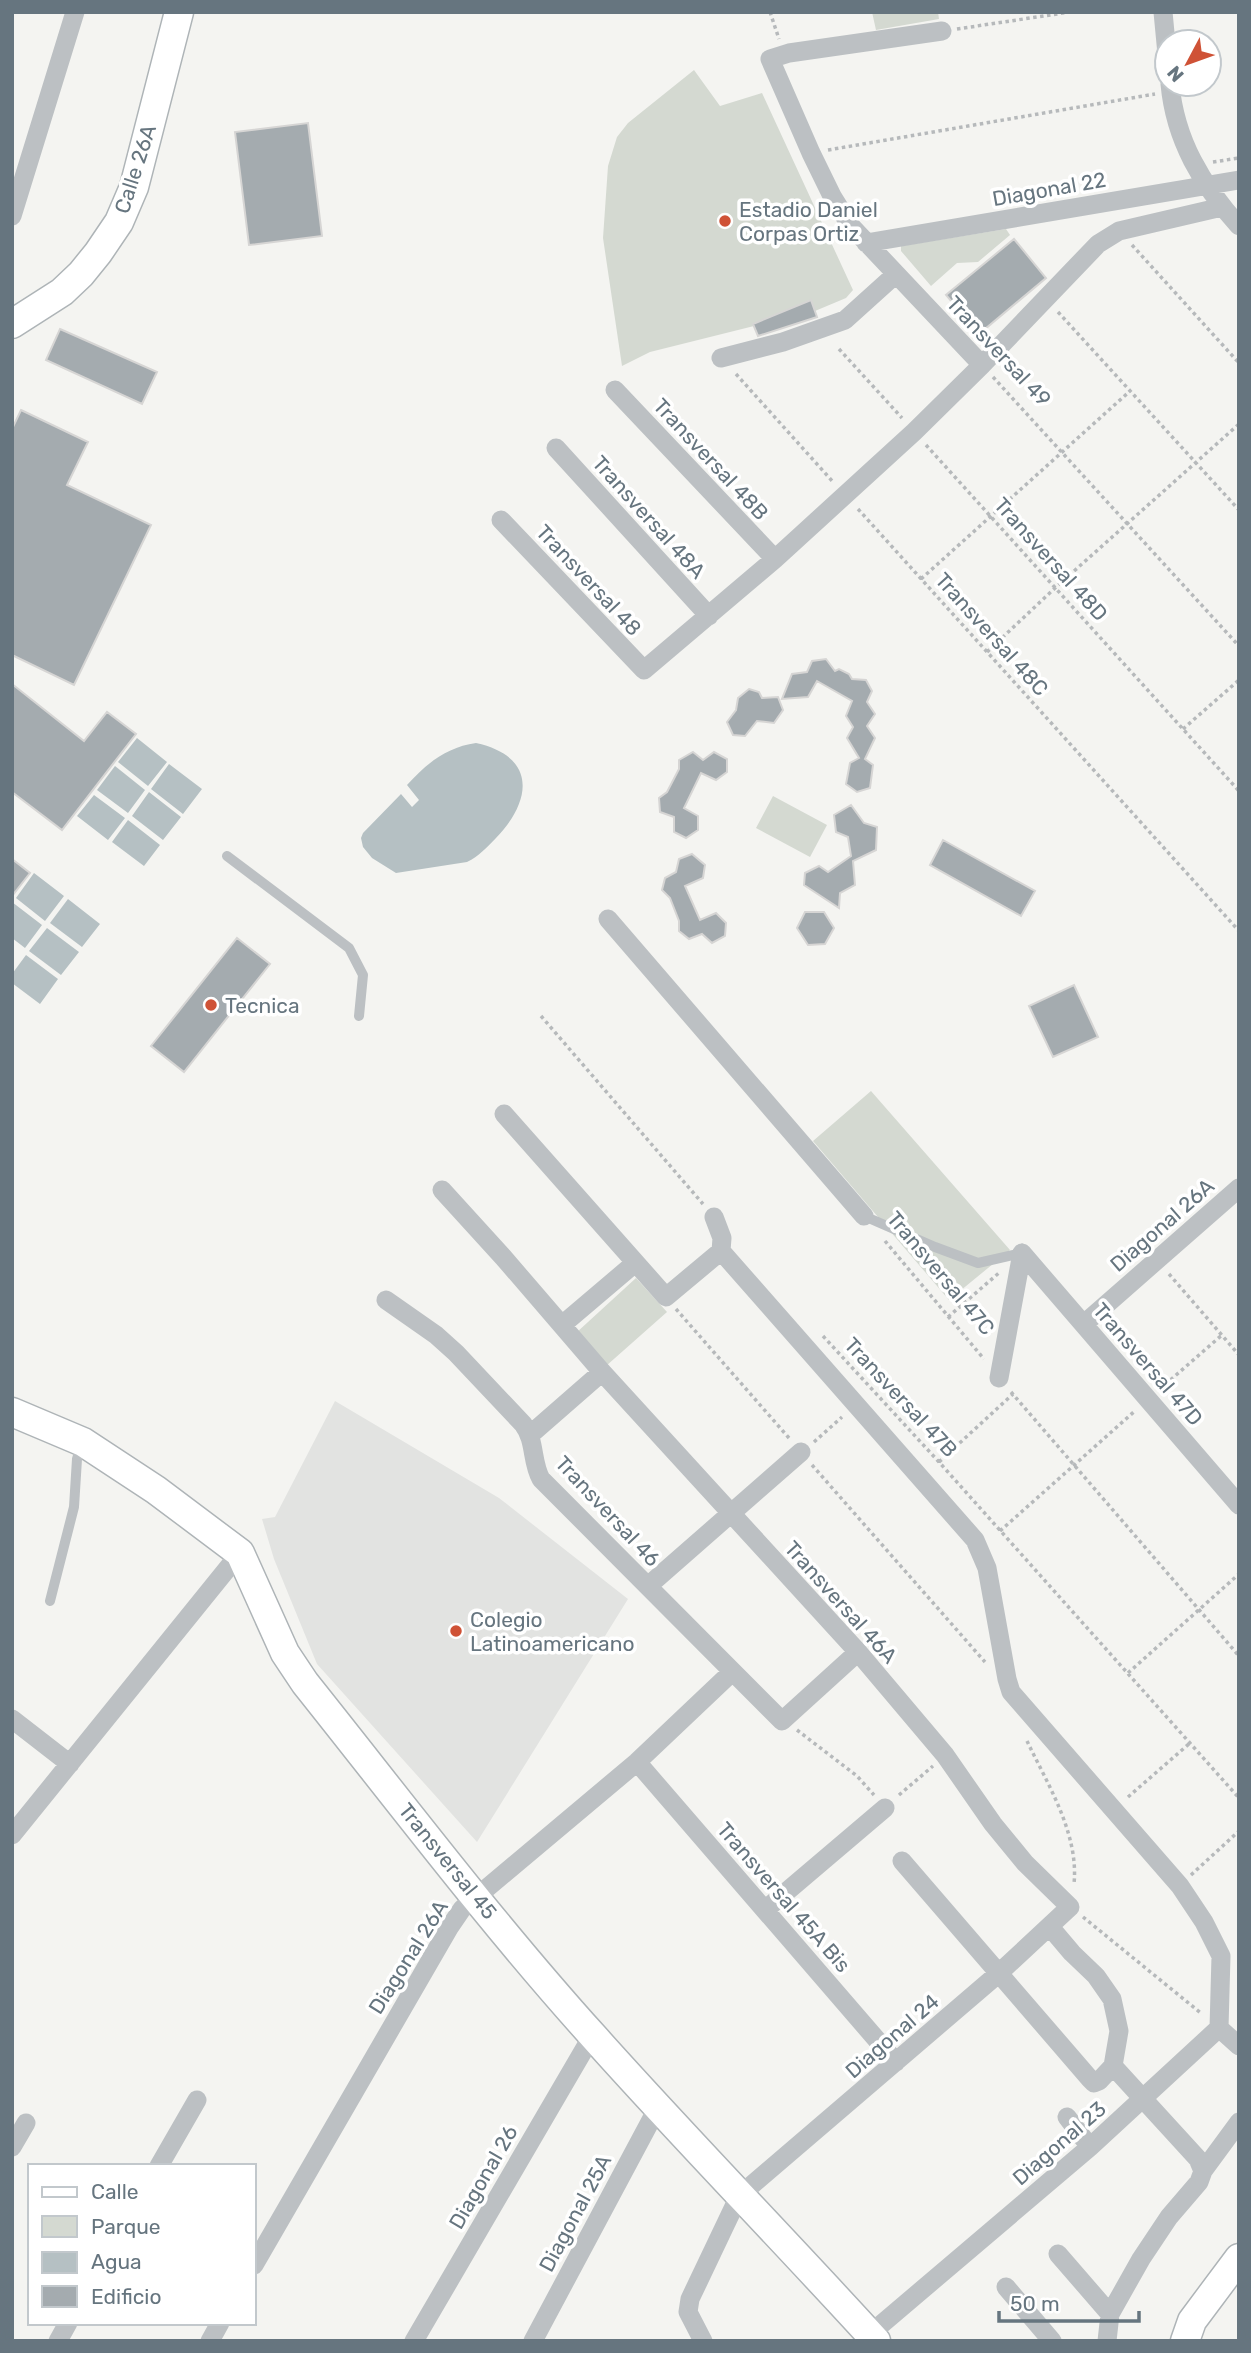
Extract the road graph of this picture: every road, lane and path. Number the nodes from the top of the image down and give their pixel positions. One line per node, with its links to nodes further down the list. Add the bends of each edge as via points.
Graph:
1 (75, 12): 13 (street)
2 (179, 12): 19 (street, Calle 26A, via 134,187 119,222 81,274)
3 (770, 12): 6 (path)
4 (1070, 12): 5 (path)
5 (942, 31): 6 (street)
6 (777, 57): 9 (street, Transversal 49)
7 (1153, 91): 9 (path)
8 (1172, 98): 11 (street, via 1178,128)
9 (811, 153): 16 (street, Transversal 49, via 844,215)
10 (1239, 180): 11 (street, Diagonal 22)
11 (1205, 185): 12 (street); 16 (street, Diagonal 22)
12 (1222, 207): 14 (street); 15 (street)
13 (12, 216)
14 (1239, 226)
15 (1119, 231): 18 (street, via 1092,249); 22 (path)
16 (866, 243): 17 (street, Transversal 49)
17 (896, 274): 21 (street, via 845,320); 23 (street, Transversal 49)
18 (1045, 298): 23 (street); 25 (path)
19 (12, 324)
20 (839, 349): 27 (path, Transversal 48D)
21 (722, 358): 31 (path, Transversal 48C)
22 (1239, 363)
23 (982, 365): 27 (street); 29 (path, Transversal 49)
24 (615, 390): 36 (street, Transversal 48B)
25 (1130, 391): 29 (path); 30 (path)
26 (1239, 424): 30 (path)
27 (914, 432): 31 (street); 33 (path, Transversal 48D)
28 (556, 448): 39 (street, Transversal 48A)
29 (1063, 453): 33 (path); 35 (path, Transversal 49)
30 (1196, 463): 32 (path); 35 (path)
31 (846, 496): 36 (street); 37 (path, Transversal 48C)
32 (1239, 510)
33 (991, 517): 37 (path); 38 (path, Transversal 48D)
34 (501, 520): 39 (street, Transversal 48, via 643,670)
35 (1127, 523): 38 (path); 40 (path, Transversal 49)
36 (775, 559): 39 (street)
37 (921, 579): 41 (path, Transversal 48C)
38 (1055, 588): 41 (path); 43 (path, Transversal 48D)
39 (709, 616)
40 (1239, 646)
41 (987, 652): 47 (path, Transversal 48C)
42 (1239, 680): 43 (path)
43 (1183, 729): 44 (path, Transversal 48D)
44 (1239, 791)
45 (227, 856): 48 (lane, via 349,948 363,975)
46 (608, 919): 53 (street, Transversal 47C)
47 (1239, 931)
48 (359, 1016)
49 (541, 1016): 54 (path)
50 (504, 1114): 58 (street)
51 (1239, 1188): 57 (street, Diagonal 26A)
52 (442, 1190): 63 (street, Transversal 46A)
53 (864, 1216): 56 (lane, via 978,1263); 61 (path, Transversal 47C)
54 (714, 1217): 55 (street, via 722,1238)
55 (721, 1251): 59 (street); 72 (street)
56 (1022, 1253): 61 (path); 62 (street, Transversal 47D); 68 (street)
57 (1157, 1261): 62 (street, Diagonal 26A); 65 (path)
58 (635, 1263): 59 (street); 63 (street)
59 (666, 1297): 76 (path)
60 (386, 1300): 74 (street, via 456,1353)
61 (948, 1317): 68 (path, Transversal 47C)
62 (1084, 1324): 71 (street, Transversal 47D)
63 (562, 1325): 67 (street, Transversal 46A)
64 (817, 1330): 69 (path, Transversal 47B)
65 (1222, 1335): 66 (path); 71 (path)
66 (1239, 1355)
67 (602, 1372): 74 (street); 80 (street, Transversal 46A)
68 (999, 1378): 70 (path, Transversal 47C)
69 (873, 1390): 72 (path); 77 (path, Transversal 47B)
70 (1013, 1394): 77 (path); 78 (path, Transversal 47C)
71 (1148, 1400): 78 (path); 79 (street, Transversal 47D)
72 (855, 1405): 76 (path); 91 (street, via 975,1539 987,1568)
73 (12, 1412): 75 (street, Transversal 45)
74 (531, 1434): 84 (street, Transversal 46, via 541,1479)
75 (83, 1442): 82 (street, Transversal 45); 85 (lane, via 77,1459 74,1507)
76 (802, 1452): 80 (street); 91 (path)
77 (939, 1462): 81 (path, Transversal 47B)
78 (1074, 1465): 81 (path); 86 (path, Transversal 47C)
79 (1239, 1505)
80 (731, 1514): 84 (street); 87 (street, Transversal 46A)
81 (1000, 1531): 90 (path, Transversal 47B)
82 (240, 1553): 98 (street); 106 (street, Transversal 45, via 285,1653 305,1683)
83 (1239, 1574): 86 (path)
84 (648, 1586): 89 (street, Transversal 46)
85 (50, 1601)
86 (1199, 1609): 88 (path, Transversal 47C); 90 (path)
87 (858, 1652): 93 (street); 96 (street, Transversal 46A)
88 (1239, 1656)
89 (732, 1672): 93 (street, Transversal 46); 97 (street, Diagonal 26A)
90 (1128, 1673): 95 (path, Transversal 47B)
91 (1011, 1692): 101 (street)
92 (12, 1719): 98 (street)
93 (782, 1721): 100 (path, via 858,1776)
94 (1023, 1731): 107 (path, via 1064,1820 1075,1858)
95 (1190, 1743): 99 (path, Transversal 47B); 101 (path)
96 (945, 1755): 100 (path); 107 (street, Transversal 46A, via 1025,1863)
97 (637, 1762): 106 (street, Diagonal 26A); 108 (street, Transversal 45A Bis)
98 (69, 1764): 103 (street)
99 (1239, 1798)
100 (885, 1808): 108 (street)
101 (1113, 1810): 105 (street)
102 (1239, 1831): 105 (path)
103 (12, 1835)
104 (902, 1861): 110 (street)
105 (1180, 1886): 111 (street, via 1221,1956)
106 (475, 1897): 112 (street, Transversal 45); 129 (street, Diagonal 26A, via 449,1928)
107 (1070, 1906): 109 (street, Diagonal 24); 111 (path)
108 (765, 1910): 114 (street, Transversal 45A Bis)
109 (1050, 1927): 110 (street, Diagonal 24); 115 (street, via 1112,1999 1119,2031)
110 (998, 1974): 114 (street, Diagonal 24); 115 (street, via 1090,2079 1099,2081)
111 (1219, 2028): 113 (street); 116 (street, Diagonal 23)
112 (592, 2036): 118 (street, Transversal 45); 137 (street, Diagonal 26)
113 (1239, 2046)
114 (896, 2062): 126 (street, Diagonal 24)
115 (1113, 2066): 116 (street)
116 (1143, 2099): 123 (street, Diagonal 23); 125 (street, via 1198,2159)
117 (197, 2100): 124 (street)
118 (658, 2107): 126 (street, Transversal 45); 138 (street, Diagonal 25A)
119 (1067, 2117): 123 (street)
120 (1239, 2122): 125 (street)
121 (26, 2123): 122 (street)
122 (12, 2147)
123 (1090, 2147): 134 (street, Diagonal 23)
124 (160, 2164)
125 (1203, 2171): 131 (street, via 1140,2259)
126 (739, 2196): 134 (street, Transversal 45); 139 (street, via 690,2299 688,2312)
127 (1058, 2254): 131 (street)
128 (1239, 2259): 142 (street, via 1192,2321)
129 (256, 2262)
130 (1006, 2287): 140 (street)
131 (1110, 2314): 141 (street)
132 (67, 2325): 135 (street)
133 (219, 2325): 136 (street)
134 (873, 2337)
135 (58, 2341)
136 (210, 2341)
137 (414, 2341)
138 (533, 2341)
139 (703, 2341)
140 (1052, 2341)
141 (1107, 2341)
142 (1185, 2341)

